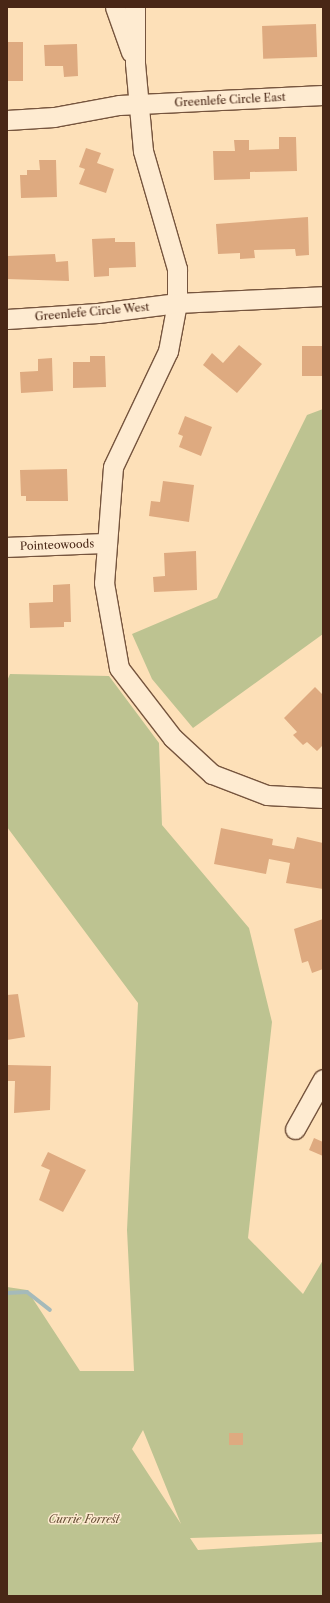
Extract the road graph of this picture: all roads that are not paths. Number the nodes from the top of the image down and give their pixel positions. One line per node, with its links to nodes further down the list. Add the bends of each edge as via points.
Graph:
1 (115, 7): 3 (street)
2 (135, 7): 3 (street)
3 (135, 63): 5 (street)
4 (323, 94): 5 (street, Greenlefe Circle East)
5 (138, 106): 6 (street); 8 (street, via 143,151 177,270)
6 (7, 120)
7 (323, 296): 8 (street)
8 (177, 303): 9 (street, Greenlefe Circle West, via 98,313); 10 (street, via 168,351 113,466)
9 (7, 319)
10 (107, 543): 11 (street, Pointeowoods); 12 (street, via 104,583 119,668 173,738 212,774 242,788 294,799)
11 (7, 547)
12 (323, 798)
13 (323, 1079): 14 (street)
14 (295, 1129)

